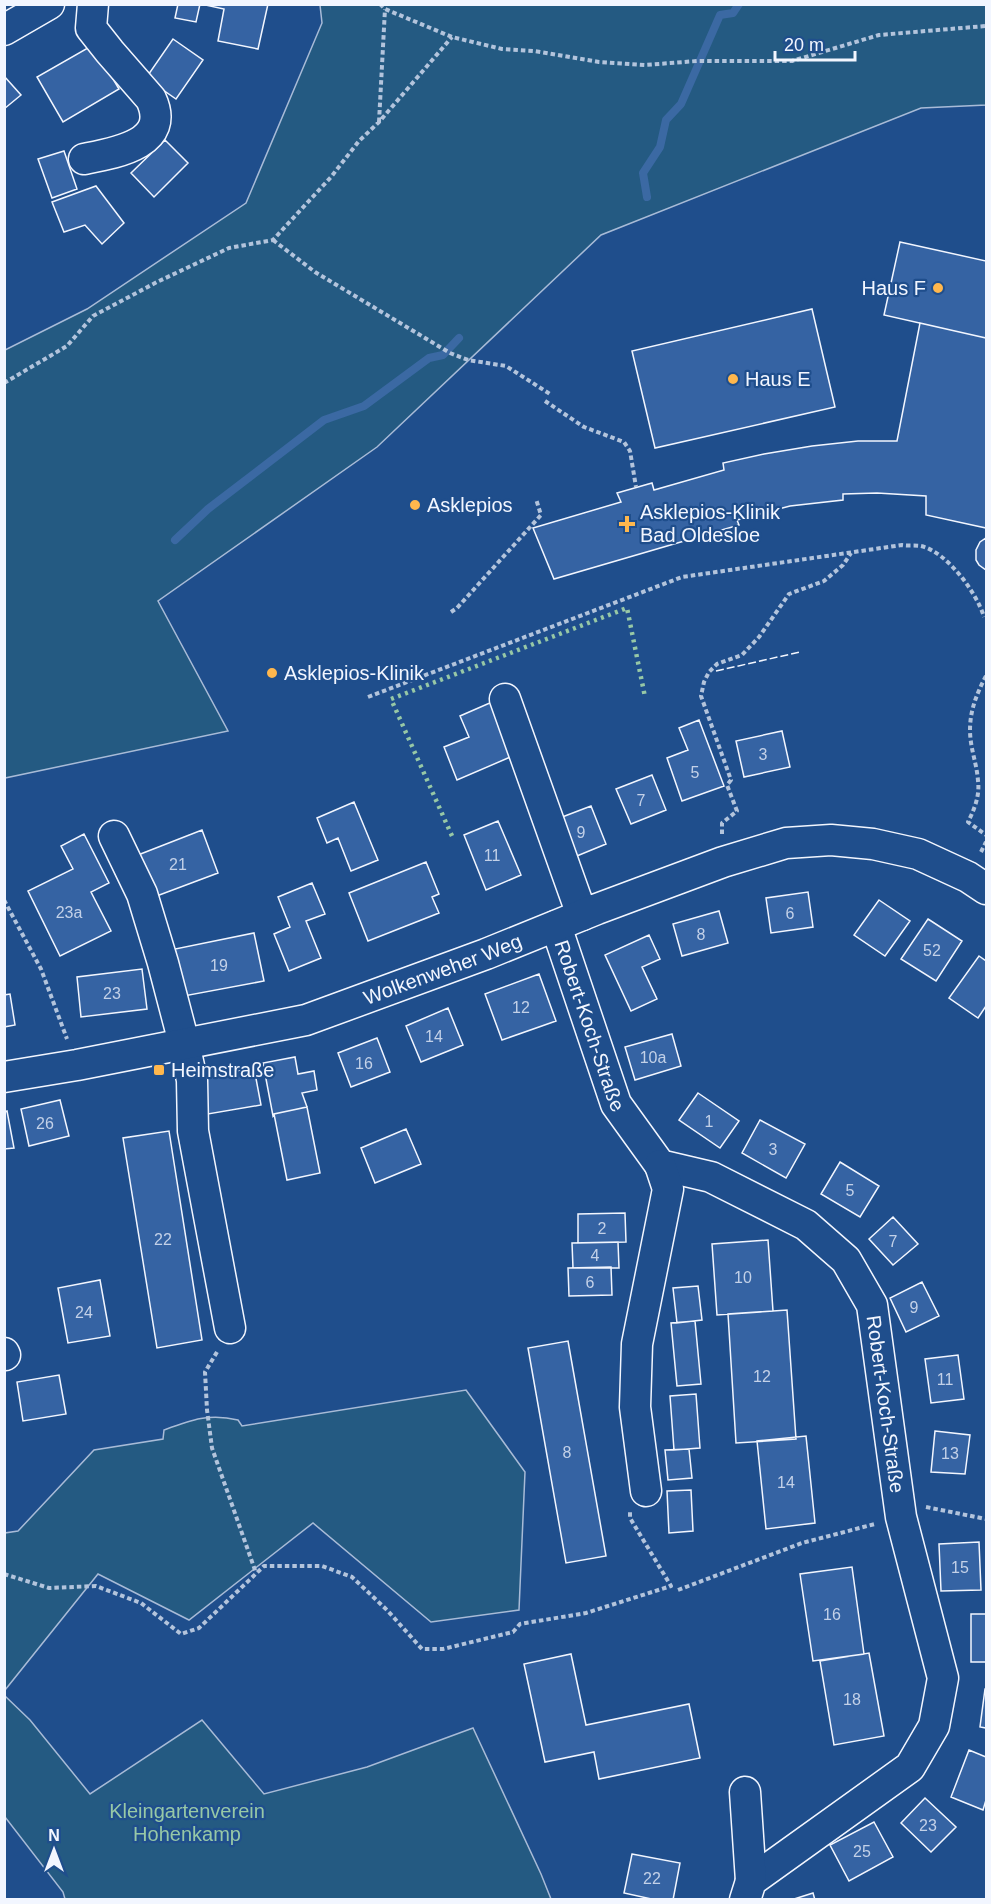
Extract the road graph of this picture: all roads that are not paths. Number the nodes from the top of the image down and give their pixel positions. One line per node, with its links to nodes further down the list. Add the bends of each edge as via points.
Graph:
1 (49, 4): 3 (street)
2 (93, 4): 4 (street, via 91,27 151,99 156,116 146,139 118,152)
3 (4, 30)
4 (84, 159)
5 (505, 699): 8 (street, Robert-Koch-Straße)
6 (114, 836): 9 (street, via 142,894)
7 (987, 889): 8 (street, Wolkenweher Weg, via 918,854 831,840 786,843 723,862)
8 (569, 920): 9 (street, Wolkenweher Weg, via 306,1020); 11 (street, Robert-Koch-Straße, via 616,1104)
9 (184, 1044): 10 (street, Wolkenweher Weg); 12 (street, via 192,1080 193,1131)
10 (4, 1077)
11 (660, 1165): 13 (street, via 668,1188 637,1344 635,1407); 15 (street, Robert-Koch-Straße, via 711,1177 806,1225 846,1260 872,1305 901,1510 943,1678 934,1726 910,1767)
12 (230, 1328)
13 (646, 1491)
14 (745, 1792): 15 (street)
15 (748, 1890)

